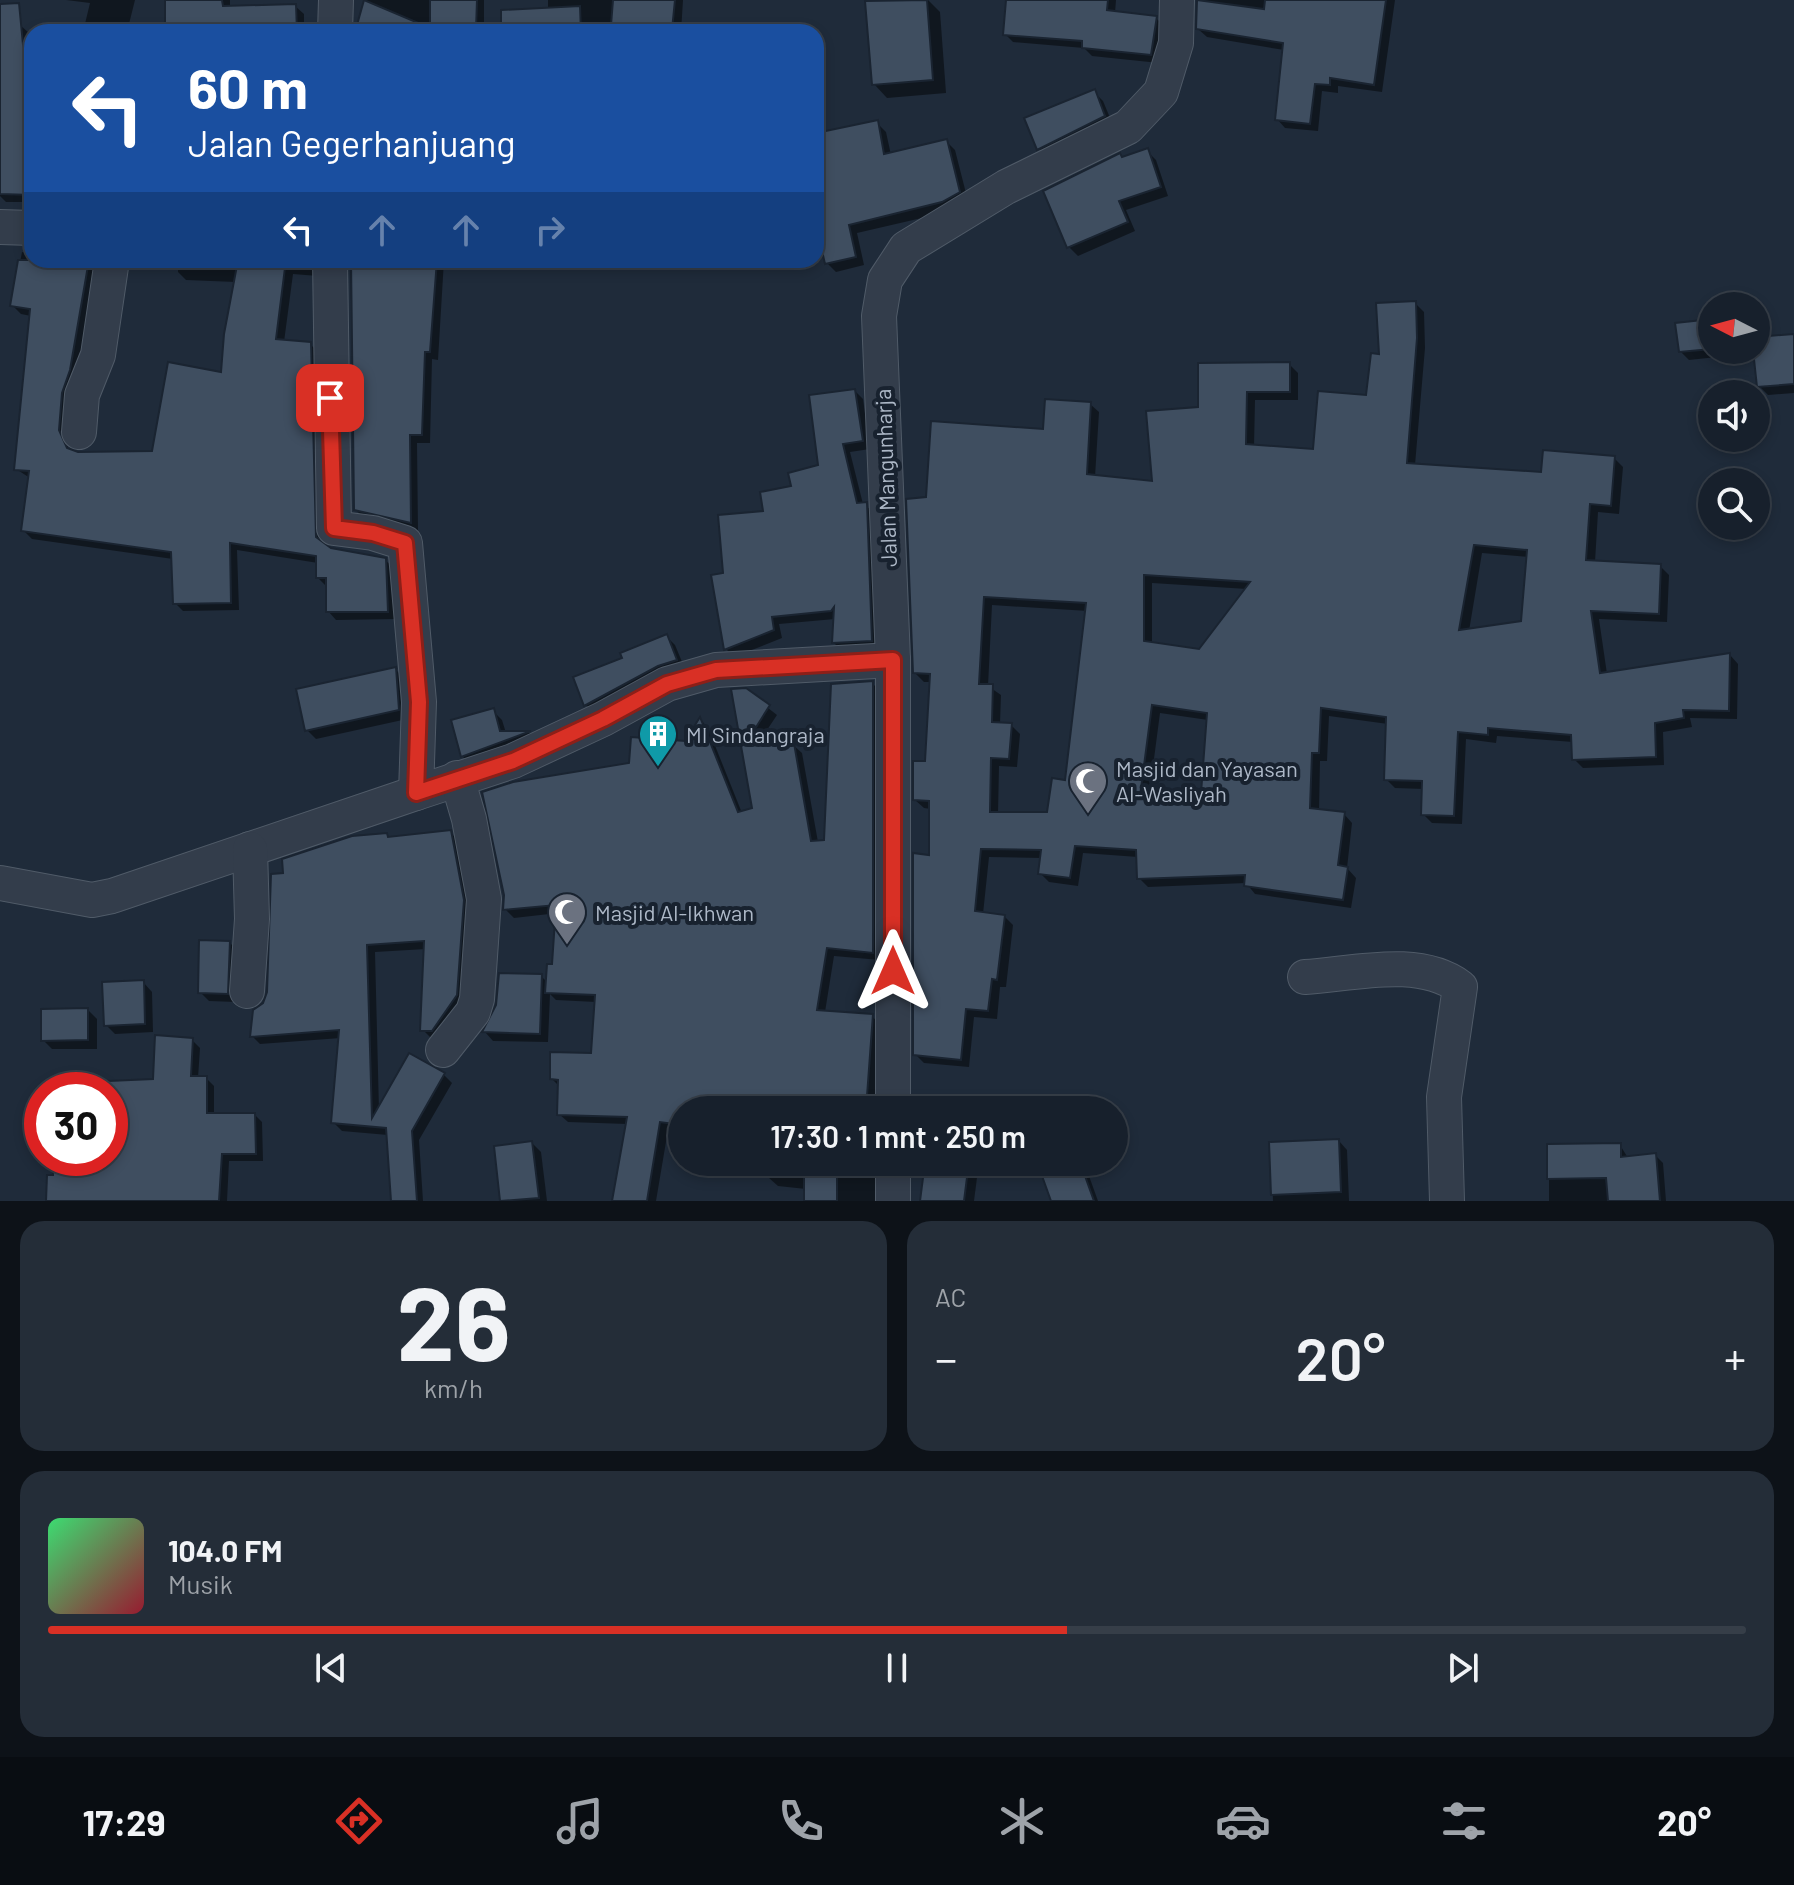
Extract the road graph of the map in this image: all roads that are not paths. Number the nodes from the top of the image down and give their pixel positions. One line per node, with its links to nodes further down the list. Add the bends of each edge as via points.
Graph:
1 (336, 0): 3 (street)
2 (1177, 0): 9 (street, Jalan Mangunharja, via 1176,43 1161,92 1128,127 1006,187 906,248 885,280 879,316)
3 (335, 24)
4 (0, 227): 5 (street)
5 (24, 228)
6 (111, 268): 8 (street, via 98,355 82,395)
7 (330, 268): 11 (street, via 334,528 405,543 419,702)
8 (79, 432)
9 (893, 660): 10 (street, via 716,670 667,684 513,761); 17 (street, Jalan Mangunharja)
10 (457, 778): 11 (street); 16 (street, via 484,899 477,999)
11 (416, 793): 12 (street)
12 (250, 849): 13 (street, via 92,900); 15 (street)
13 (0, 883)
14 (1305, 977): 20 (street, via 1418,969 1445,975 1460,987 1444,1097)
15 (247, 991)
16 (443, 1050)
17 (893, 1096)
18 (893, 1176): 19 (street)
19 (893, 1201)
20 (1447, 1201)

